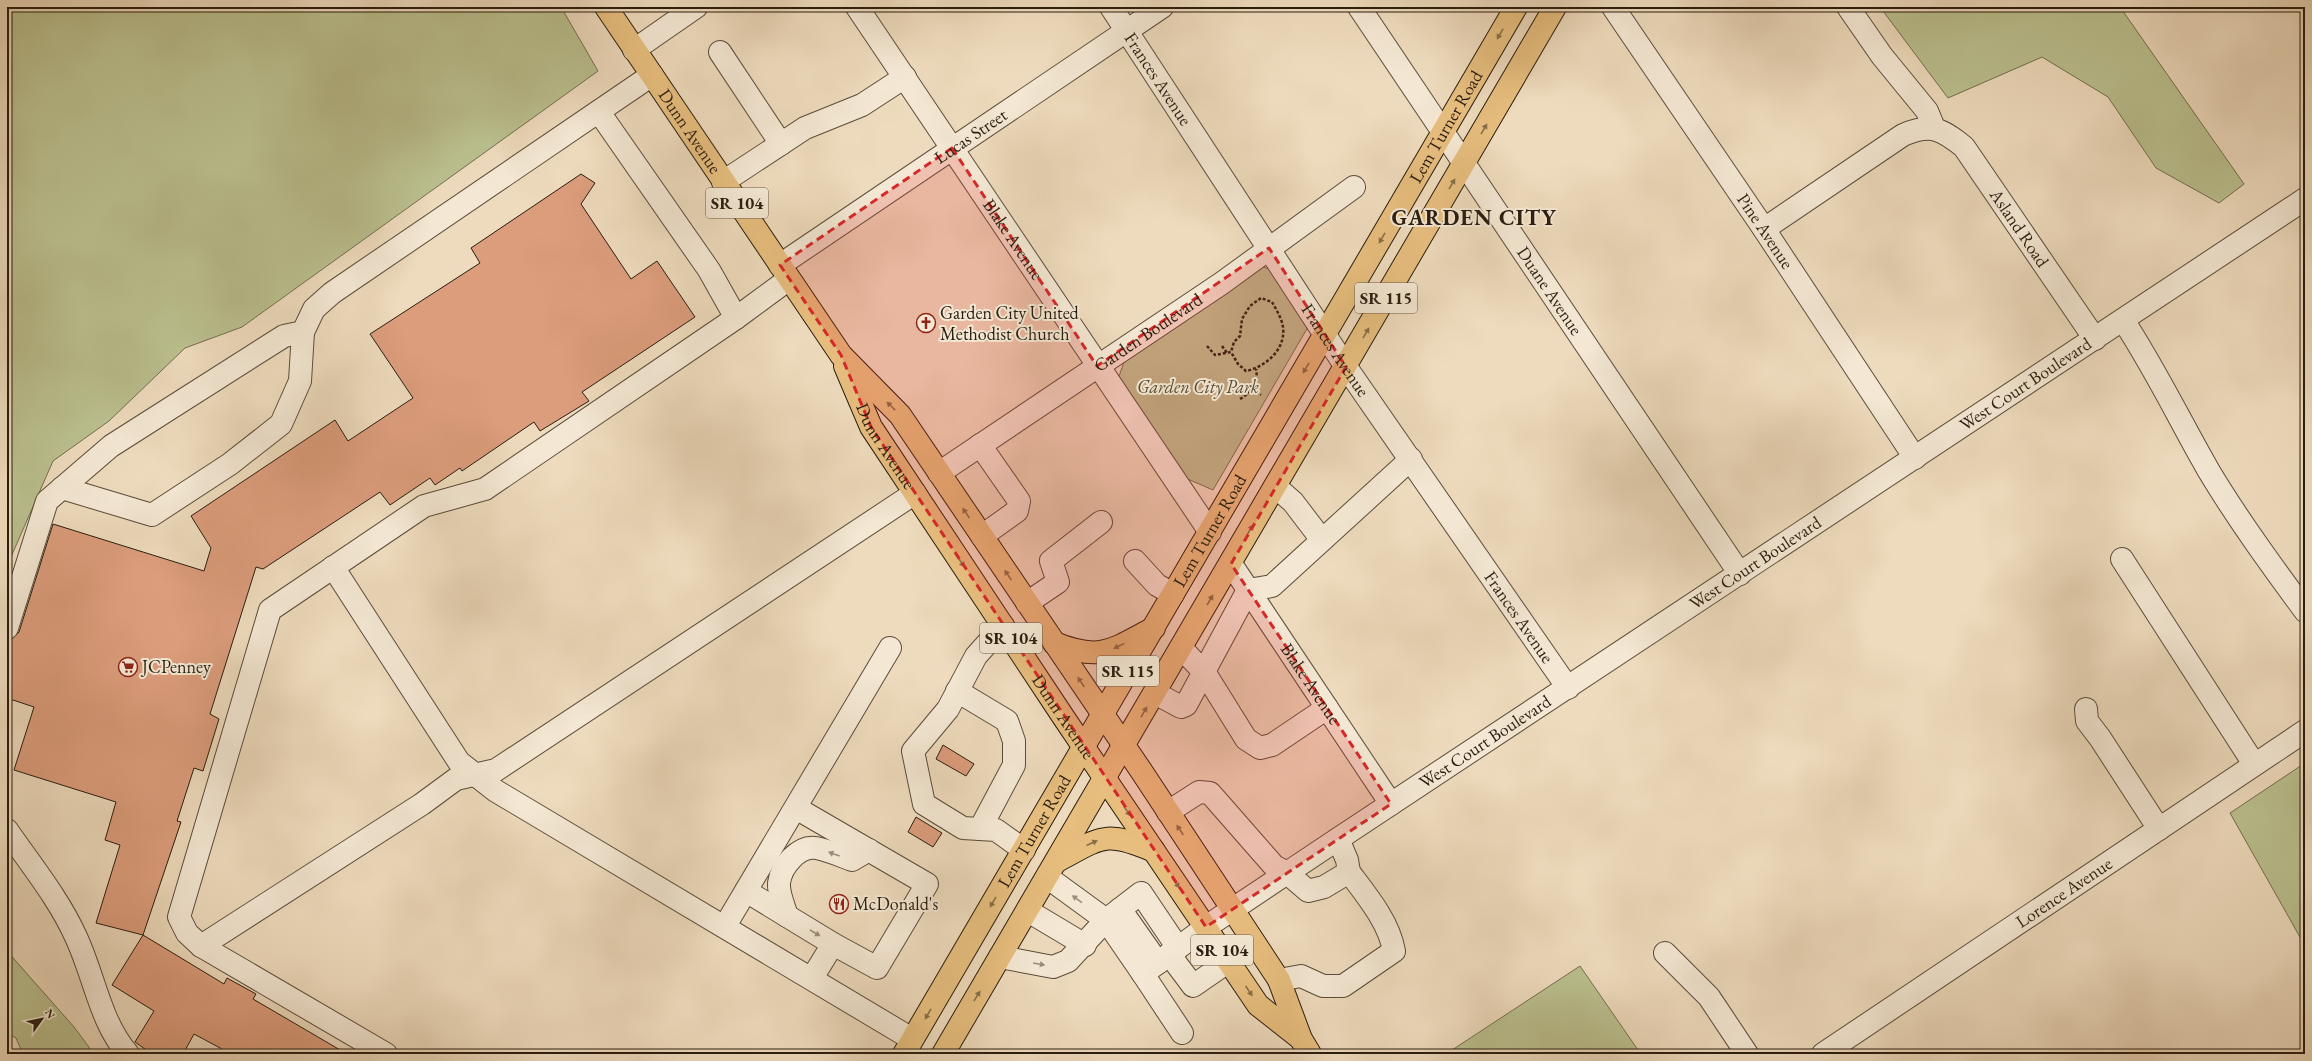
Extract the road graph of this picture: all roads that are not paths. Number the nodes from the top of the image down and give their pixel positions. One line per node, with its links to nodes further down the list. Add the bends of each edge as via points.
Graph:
1 (606, 7): 12 (main road, Dunn Avenue / SR 104)
2 (696, 7): 12 (street)
3 (857, 7): 15 (street, Blake Avenue)
4 (1111, 7): 11 (street, Frances Avenue)
5 (1162, 7): 11 (street, Lucas Street)
6 (1359, 7): 18 (street, Duane Avenue)
7 (1516, 7): 18 (main road, Lem Turner Road / SR 115, one-way to 18)
8 (1555, 7): 21 (main road, Lem Turner Road / SR 115, one-way to 8)
9 (1613, 7): 25 (street, Pine Avenue)
10 (1848, 7): 17 (street, via 1882,56 1927,111)
11 (1127, 30): 20 (street, Lucas Street); 26 (street, Frances Avenue)
12 (634, 50): 14 (main road, Dunn Avenue / SR 104)
13 (720, 52): 19 (street)
14 (652, 75): 16 (street); 22 (main road, Dunn Avenue / SR 104)
15 (905, 77): 19 (street, via 862,105 805,128); 20 (street, Blake Avenue)
16 (599, 112): 28 (street, via 709,270); 30 (street, via 332,293 314,310)
17 (1934, 128): 25 (street, via 1919,128 1903,135); 32 (street, Asland Road, via 1964,147)
18 (1444, 131): 21 (street, Duane Avenue); 31 (main road, Lem Turner Road / SR 115, one-way to 31)
19 (781, 144): 22 (street)
20 (952, 148): 27 (street, Lucas Street); 34 (street, Blake Avenue)
21 (1464, 163): 35 (main road, Lem Turner Road / SR 115, one-way to 21); 51 (street, Duane Avenue)
22 (723, 182): 27 (main road, Dunn Avenue / SR 104)
23 (1354, 187): 26 (street, Garden Boulevard)
24 (2305, 199): 29 (street, West Court Boulevard)
25 (1764, 229): 37 (street, Pine Avenue)
26 (1270, 248): 31 (street, Frances Avenue); 34 (street, Garden Boulevard)
27 (784, 272): 28 (street, Lucas Street); 33 (main road, Dunn Avenue / SR 104)
28 (736, 318): 50 (street, Lucas Street, via 485,489 424,506)
29 (2124, 320): 32 (street, West Court Boulevard); 55 (street, via 2152,365 2210,474)
30 (303, 332): 41 (street, via 284,336 118,442); 41 (street, via 300,381 281,424 230,464 152,515)
31 (1325, 334): 35 (street, Frances Avenue); 44 (main road, Lem Turner Road / SR 115, one-way to 44)
32 (2095, 339): 37 (street, West Court Boulevard)
33 (841, 355): 39 (main road, Dunn Avenue / SR 104, one-way to 33, via 900,415); 42 (main road, Dunn Avenue / SR 104, via 871,427)
34 (1097, 366): 36 (street, Garden Boulevard); 44 (street, Blake Avenue)
35 (1346, 367): 38 (street, Frances Avenue); 40 (main road, Lem Turner Road / SR 115)
36 (980, 445): 39 (street, Garden Boulevard); 45 (street, via 1019,501 1017,511)
37 (1915, 458): 51 (street, West Court Boulevard)
38 (1411, 459): 46 (street); 63 (street, Frances Avenue)
39 (939, 473): 45 (main road, Dunn Avenue / SR 104, one-way to 39)
40 (1276, 487): 46 (street, via 1294,502); 49 (main road, Lem Turner Road / SR 115, one-way to 40)
41 (62, 488): 57 (street, via 47,501)
42 (915, 493): 56 (main road, Dunn Avenue / SR 104, one-way to 56); 73 (street, via 496,770)
43 (1101, 522): 54 (street, via 1051,561 1058,582)
44 (1210, 532): 53 (main road, Lem Turner Road / SR 115)
45 (982, 536): 54 (main road, Dunn Avenue / SR 104, one-way to 45)
46 (1322, 540): 52 (street, via 1272,586)
47 (2122, 560): 72 (street)
48 (1135, 561): 53 (street, via 1157,585)
49 (1231, 564): 52 (street, Blake Avenue); 61 (main road, Lem Turner Road / SR 115, one-way to 49)
50 (333, 567): 73 (street, via 458,762); 97 (street, Lucas Street, via 270,610 179,917 187,933)
51 (1740, 574): 63 (street, West Court Boulevard)
52 (1248, 590): 62 (street); 66 (street, Blake Avenue)
53 (1174, 594): 58 (main road, Lem Turner Road / SR 115)
54 (1028, 603): 59 (main road, Dunn Avenue / SR 104)
55 (2305, 611)
56 (1003, 626): 64 (street, via 976,656); 71 (main road, Dunn Avenue / SR 104)
57 (7, 628)
58 (1154, 628): 59 (main road, one-way to 59, via 1118,647 1097,654 1073,650); 68 (main road, Lem Turner Road / SR 115)
59 (1054, 642): 68 (main road, Dunn Avenue / SR 104, one-way to 59)
60 (890, 648): 76 (street)
61 (1181, 648): 62 (street); 65 (main road, Lem Turner Road / SR 115)
62 (1205, 673): 65 (street, via 1186,705 1181,707); 66 (street, via 1246,739 1260,748 1272,745)
63 (1568, 688): 75 (street, West Court Boulevard)
64 (957, 691): 78 (street, via 1008,721 1014,741 1014,765); 78 (street, via 948,708 913,751 924,804 963,828)
65 (1154, 693): 70 (main road, Lem Turner Road / SR 115, one-way to 65)
66 (1327, 708): 75 (street, Blake Avenue)
67 (2086, 708): 79 (street, via 2087,721)
68 (1103, 714): 70 (main road, Dunn Avenue / SR 104); 71 (main road, Lem Turner Road / SR 115)
69 (2305, 731): 72 (street, Lorence Avenue)
70 (1124, 746): 74 (main road, Lem Turner Road / SR 115); 77 (main road, Dunn Avenue / SR 104)
71 (1084, 747): 74 (main road, Dunn Avenue / SR 104); 83 (main road, Lem Turner Road / SR 115)
72 (2254, 764): 79 (street, Lorence Avenue)
73 (476, 775): 93 (street, via 496,791); 97 (street, via 456,779 422,804)
74 (1105, 778): 84 (main road, Dunn Avenue / SR 104, one-way to 84); 85 (main road, Lem Turner Road / SR 115)
75 (1391, 804): 81 (street, West Court Boulevard)
76 (796, 808): 82 (street); 88 (street)
77 (1168, 812): 86 (street, via 1199,792 1210,793 1274,866); 89 (main road, Dunn Avenue / SR 104, one-way to 77)
78 (980, 828): 83 (street, via 996,830)
79 (2159, 828): 111 (street, Lorence Avenue)
80 (7, 830): 108 (street, via 62,910 76,937 111,1029)
81 (1338, 839): 86 (street, West Court Boulevard); 87 (street)
82 (869, 850): 92 (street, one-way to 92, via 852,860 817,848 798,852 790,860 780,881); 95 (street, via 927,884 877,968)
83 (1024, 850): 105 (main road, Lem Turner Road / SR 115, one-way to 105)
84 (1154, 851): 85 (main road, one-way to 84, via 1094,841 1104,838 1129,840); 94 (main road, Dunn Avenue / SR 104, one-way to 94)
85 (1052, 869): 90 (main road, Lem Turner Road / SR 115); 91 (street, one-way to 85)
86 (1287, 872): 87 (street, via 1308,891 1324,887); 89 (street, West Court Boulevard)
87 (1350, 872): 103 (street, via 1391,936 1394,952 1343,986 1322,986 1300,976)
88 (746, 891): 92 (street); 93 (street)
89 (1233, 909): 94 (street, West Court Boulevard); 103 (main road, Dunn Avenue / SR 104)
90 (1028, 911): 96 (street); 99 (main road, Lem Turner Road / SR 115)
91 (1113, 914): 96 (street); 100 (street); 100 (street, via 1141,893)
92 (787, 916): 95 (street, one-way to 95)
93 (725, 926): 102 (street)
94 (1206, 927): 100 (street, West Court Boulevard); 101 (main road, Dunn Avenue / SR 104)
95 (833, 944): 102 (street)
96 (1085, 944): 99 (street, one-way to 96, via 1053,967 1068,961)
97 (201, 946): 109 (street, Lucas Street)
98 (1665, 953): 110 (street, via 1709,997)
99 (1000, 957): 107 (main road, Lem Turner Road / SR 115, one-way to 99)
100 (1162, 960): 101 (street, via 1193,986); 104 (street)
101 (1229, 961): 106 (main road, Dunn Avenue / SR 104, one-way to 106, via 1258,1005)
102 (812, 978): 105 (street)
103 (1279, 980): 106 (main road, Dunn Avenue / SR 104)
104 (1182, 1033)
105 (908, 1047)
106 (1306, 1047)
107 (948, 1051)
108 (128, 1054)
109 (386, 1054)
110 (1747, 1054)
111 (1823, 1054)

